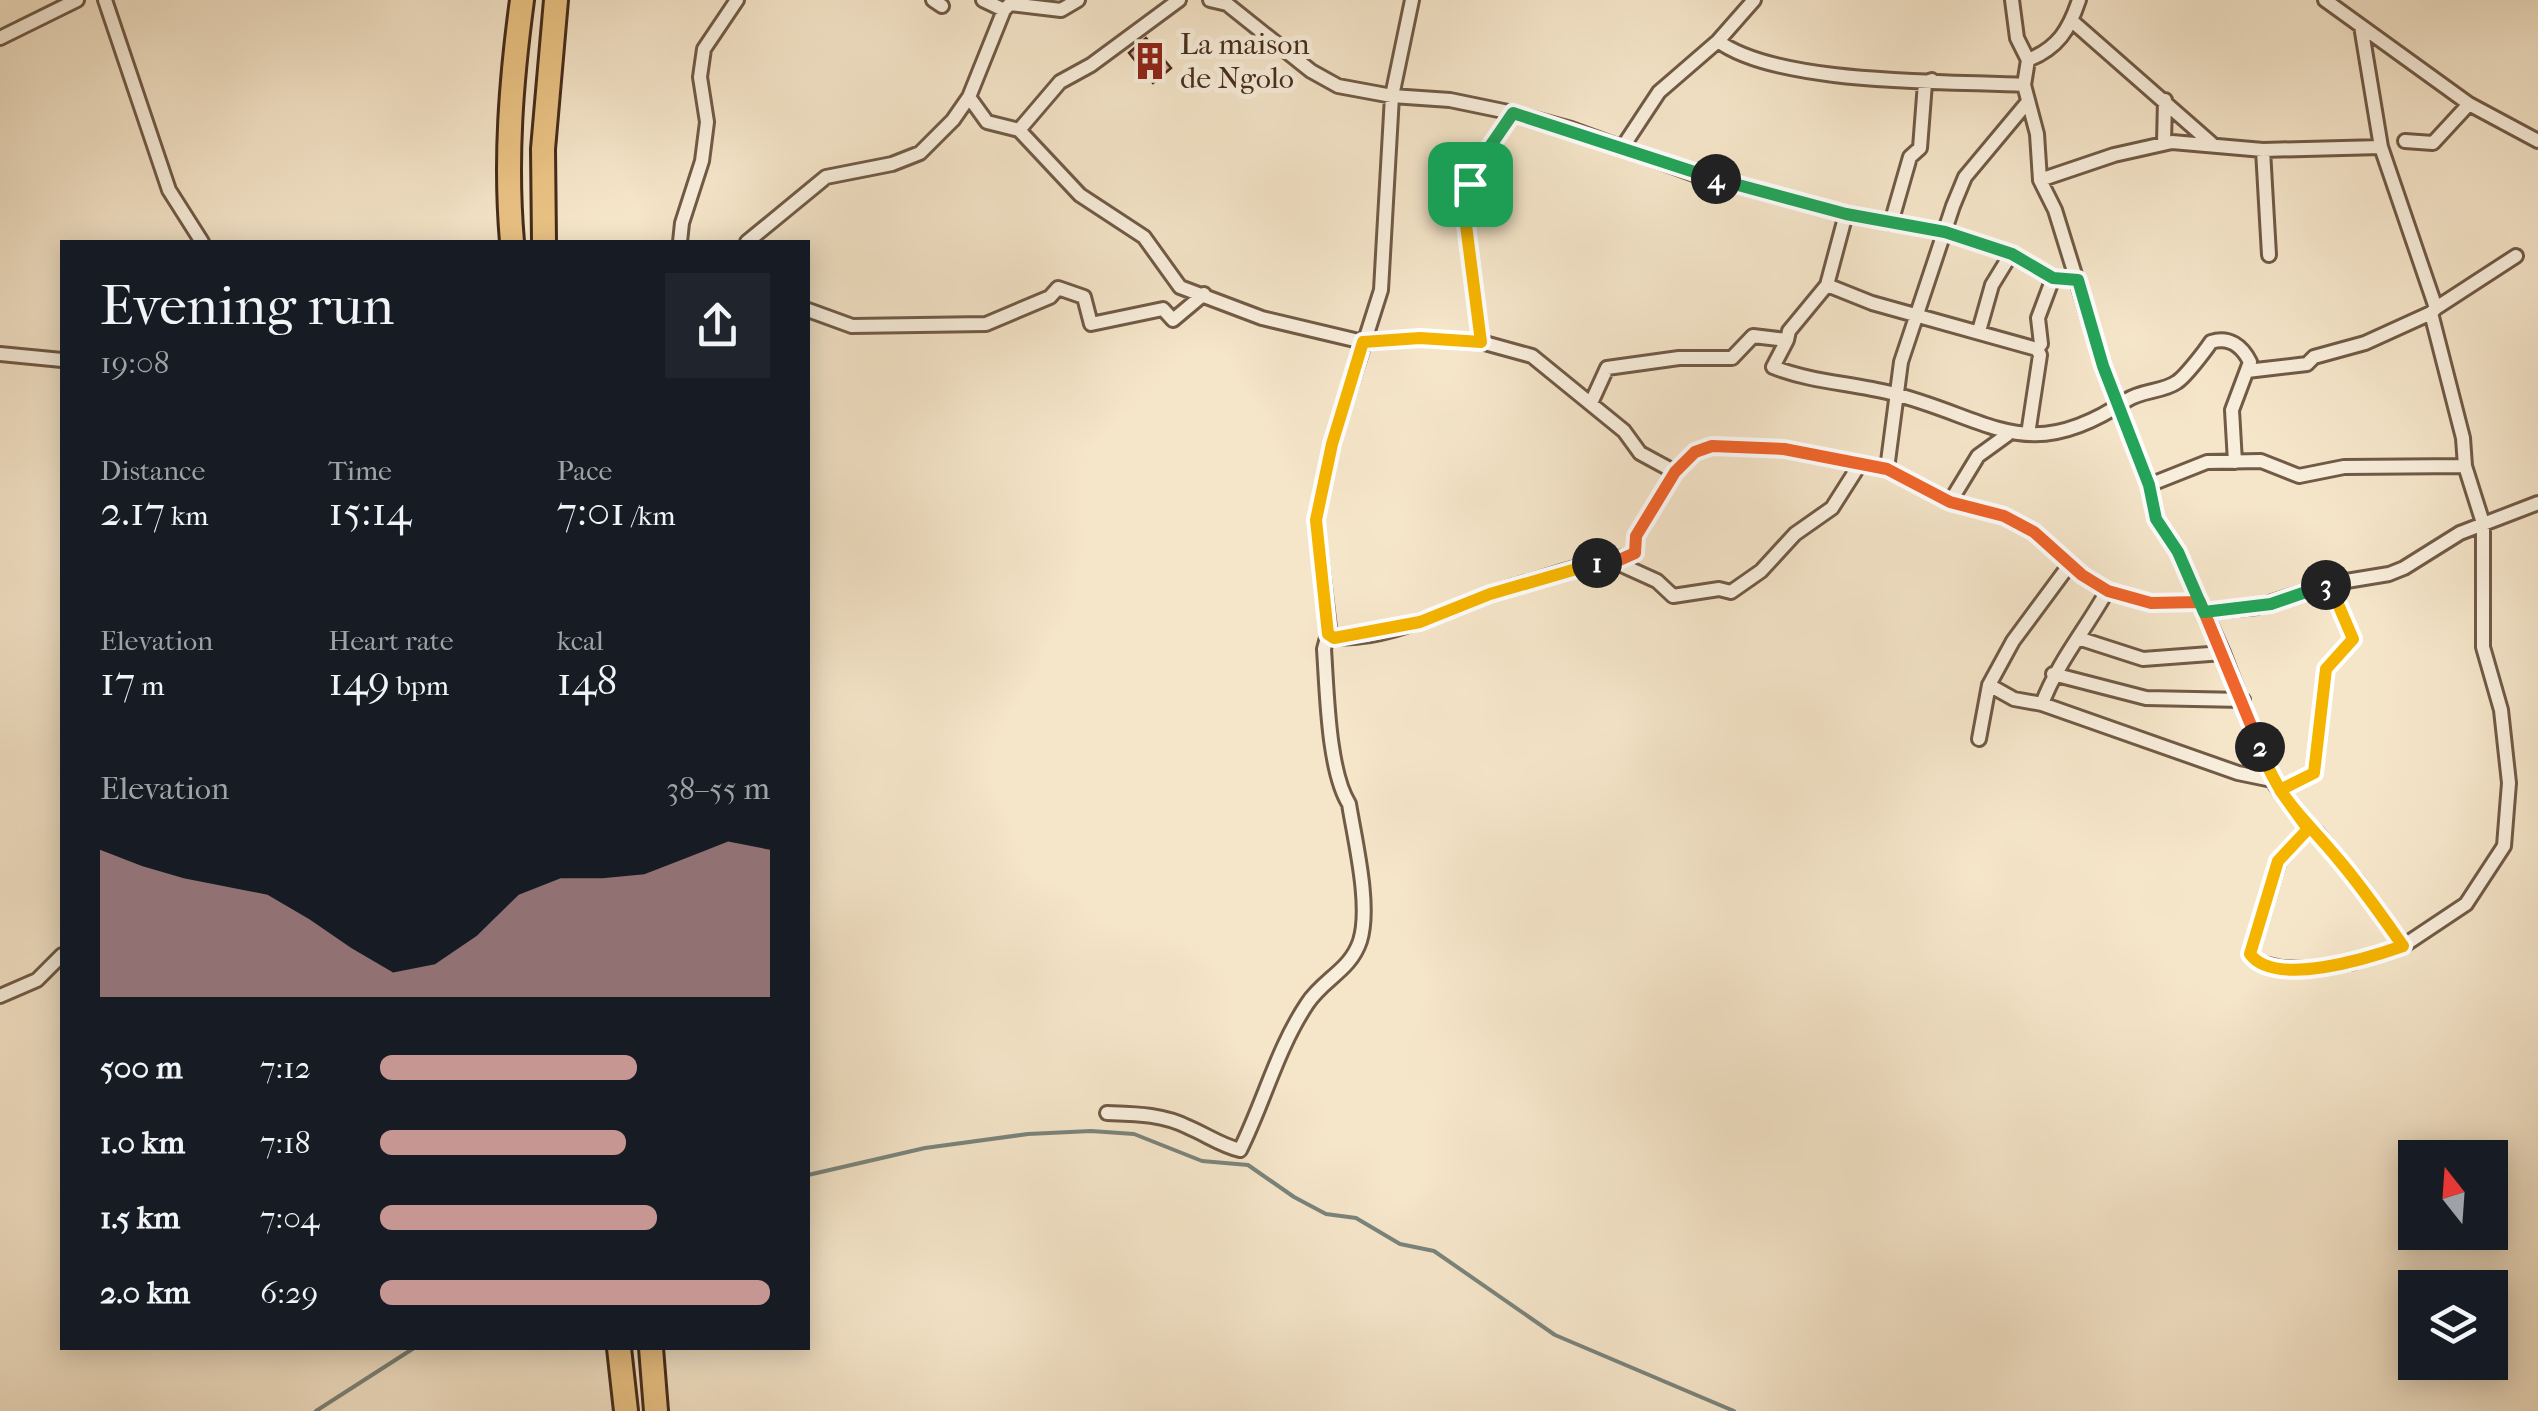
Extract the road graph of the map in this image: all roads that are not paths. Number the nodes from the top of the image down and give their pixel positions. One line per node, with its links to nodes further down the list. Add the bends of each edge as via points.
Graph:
1 (77, 0): 20 (street)
2 (104, 0): 43 (street, via 169,190)
3 (522, 0): 44 (highway, via 506,168)
4 (556, 0): 45 (highway, via 544,131)
5 (736, 0): 46 (street, via 704,49 700,77 707,122)
6 (983, 0): 17 (street)
7 (1078, 0): 16 (street)
8 (1179, 0): 31 (street, via 1060,82)
9 (1210, 0): 15 (street)
10 (1412, 0): 25 (street)
11 (1754, 0): 21 (street)
12 (2012, 0): 22 (street)
13 (2079, 0): 18 (street)
14 (2325, 0): 19 (street)
15 (1227, 2): 25 (street, via 1338,86)
16 (1062, 5): 17 (street, via 1010,4)
17 (1004, 10): 26 (street)
18 (2072, 20): 22 (street, via 2053,48); 27 (street)
19 (2361, 26): 29 (street); 36 (street)
20 (0, 38)
21 (1718, 40): 23 (street, via 1748,60 1768,64); 37 (street, via 1660,92)
22 (2028, 60): 24 (street)
23 (1932, 80): 24 (street); 41 (street, via 1925,84 1920,148 1910,157)
24 (2024, 85): 28 (street)
25 (1392, 96): 30 (street); 60 (street, via 1381,290)
26 (968, 97): 31 (street, via 987,122); 47 (street, via 920,153 826,177)
27 (2166, 100): 33 (street); 35 (street)
28 (2026, 104): 39 (street); 42 (street, via 1965,178)
29 (2469, 104): 32 (street); 34 (street, via 2433,143)
30 (1513, 113): 37 (street); 61 (street, via 1462,194)
31 (1019, 130): 54 (street, via 1080,196 1144,236 1180,287)
32 (2538, 141)
33 (2164, 142): 35 (street); 39 (street)
34 (2405, 142)
35 (2211, 143): 38 (street)
36 (2382, 147): 38 (street); 55 (street)
37 (1622, 148): 40 (street)
38 (2262, 150): 49 (street)
39 (2040, 180): 52 (street)
40 (1846, 214): 41 (street); 53 (street)
41 (1891, 223): 42 (street)
42 (1945, 232): 48 (street); 57 (street)
43 (201, 240)
44 (512, 240)
45 (544, 240)
46 (680, 240)
47 (749, 240)
48 (2012, 254): 51 (street); 58 (street, via 1992,284)
49 (2269, 255)
50 (2516, 256): 55 (street)
51 (2053, 278): 52 (street); 62 (street, via 2038,318)
52 (2078, 280): 68 (street)
53 (1827, 285): 57 (street); 59 (street)
54 (1204, 294): 56 (street, via 1173,320 1163,310 1091,324 1084,298 1058,288 986,324 852,326); 60 (street, via 1262,318)
55 (2433, 310): 65 (street, via 2306,364); 73 (street)
56 (810, 311)
57 (1915, 315): 58 (street); 66 (street)
58 (1978, 331): 62 (street)
59 (1788, 340): 66 (street, via 1773,367 1805,380); 67 (street, via 1753,336 1738,356 1718,361 1679,358 1607,368)
60 (1363, 342): 61 (street); 85 (street, via 1316,520)
61 (1481, 342): 67 (street, via 1532,356)
62 (2037, 349): 69 (street)
63 (0, 354): 64 (street)
64 (60, 360)
65 (2247, 371): 68 (street, via 2244,350 2214,340 2178,382); 71 (street, via 2232,410)
66 (1895, 394): 70 (street); 74 (street)
67 (1586, 400): 75 (street, via 1640,453)
68 (2118, 408): 69 (street, via 2065,431); 76 (street)
69 (2028, 434): 70 (street)
70 (2007, 435): 77 (street, via 1978,456)
71 (2236, 462): 73 (street, via 2271,462 2299,476 2344,467); 76 (street, via 2199,464)
72 (1860, 464): 74 (street); 75 (street, via 1784,449 1712,446); 80 (street, via 1832,508 1732,592 1673,596)
73 (2465, 466): 79 (street)
74 (1887, 469): 77 (street)
75 (1675, 472): 80 (street, via 1636,536 1635,553)
76 (2149, 485): 84 (street, via 2156,519)
77 (1950, 502): 81 (street, via 2020,524)
78 (2538, 503): 79 (street)
79 (2483, 523): 82 (street, via 2404,568); 95 (street, via 2483,647 2509,783 2504,846 2466,904)
80 (1615, 562): 85 (street, via 1490,594 1420,622)
81 (2070, 564): 83 (street); 89 (street)
82 (2339, 582): 84 (street, via 2271,604); 93 (street, via 2332,590 2353,639 2326,669 2314,773)
83 (2108, 591): 84 (street); 86 (street)
84 (2202, 607): 87 (street)
85 (1328, 634): 98 (street, via 1333,749 1349,804 1365,917 1360,942 1347,967 1309,1000 1240,1150 1154,1115)
86 (2080, 639): 87 (street, via 2143,659); 88 (street)
87 (2223, 653): 90 (street)
88 (2053, 674): 90 (street, via 2146,698); 91 (street)
89 (1989, 685): 91 (street); 92 (street)
90 (2243, 700): 93 (street)
91 (2042, 704): 93 (street)
92 (1980, 739)
93 (2276, 785): 94 (street)
94 (2308, 829): 95 (street, via 2357,881); 95 (street, via 2278,861 2252,958 2310,969)
95 (2403, 946)
96 (60, 957): 97 (street, via 37,980)
97 (0, 996)
98 (1108, 1113)
99 (620, 1350): 101 (highway)
100 (651, 1350): 102 (highway)
101 (626, 1411)
102 (656, 1411)

